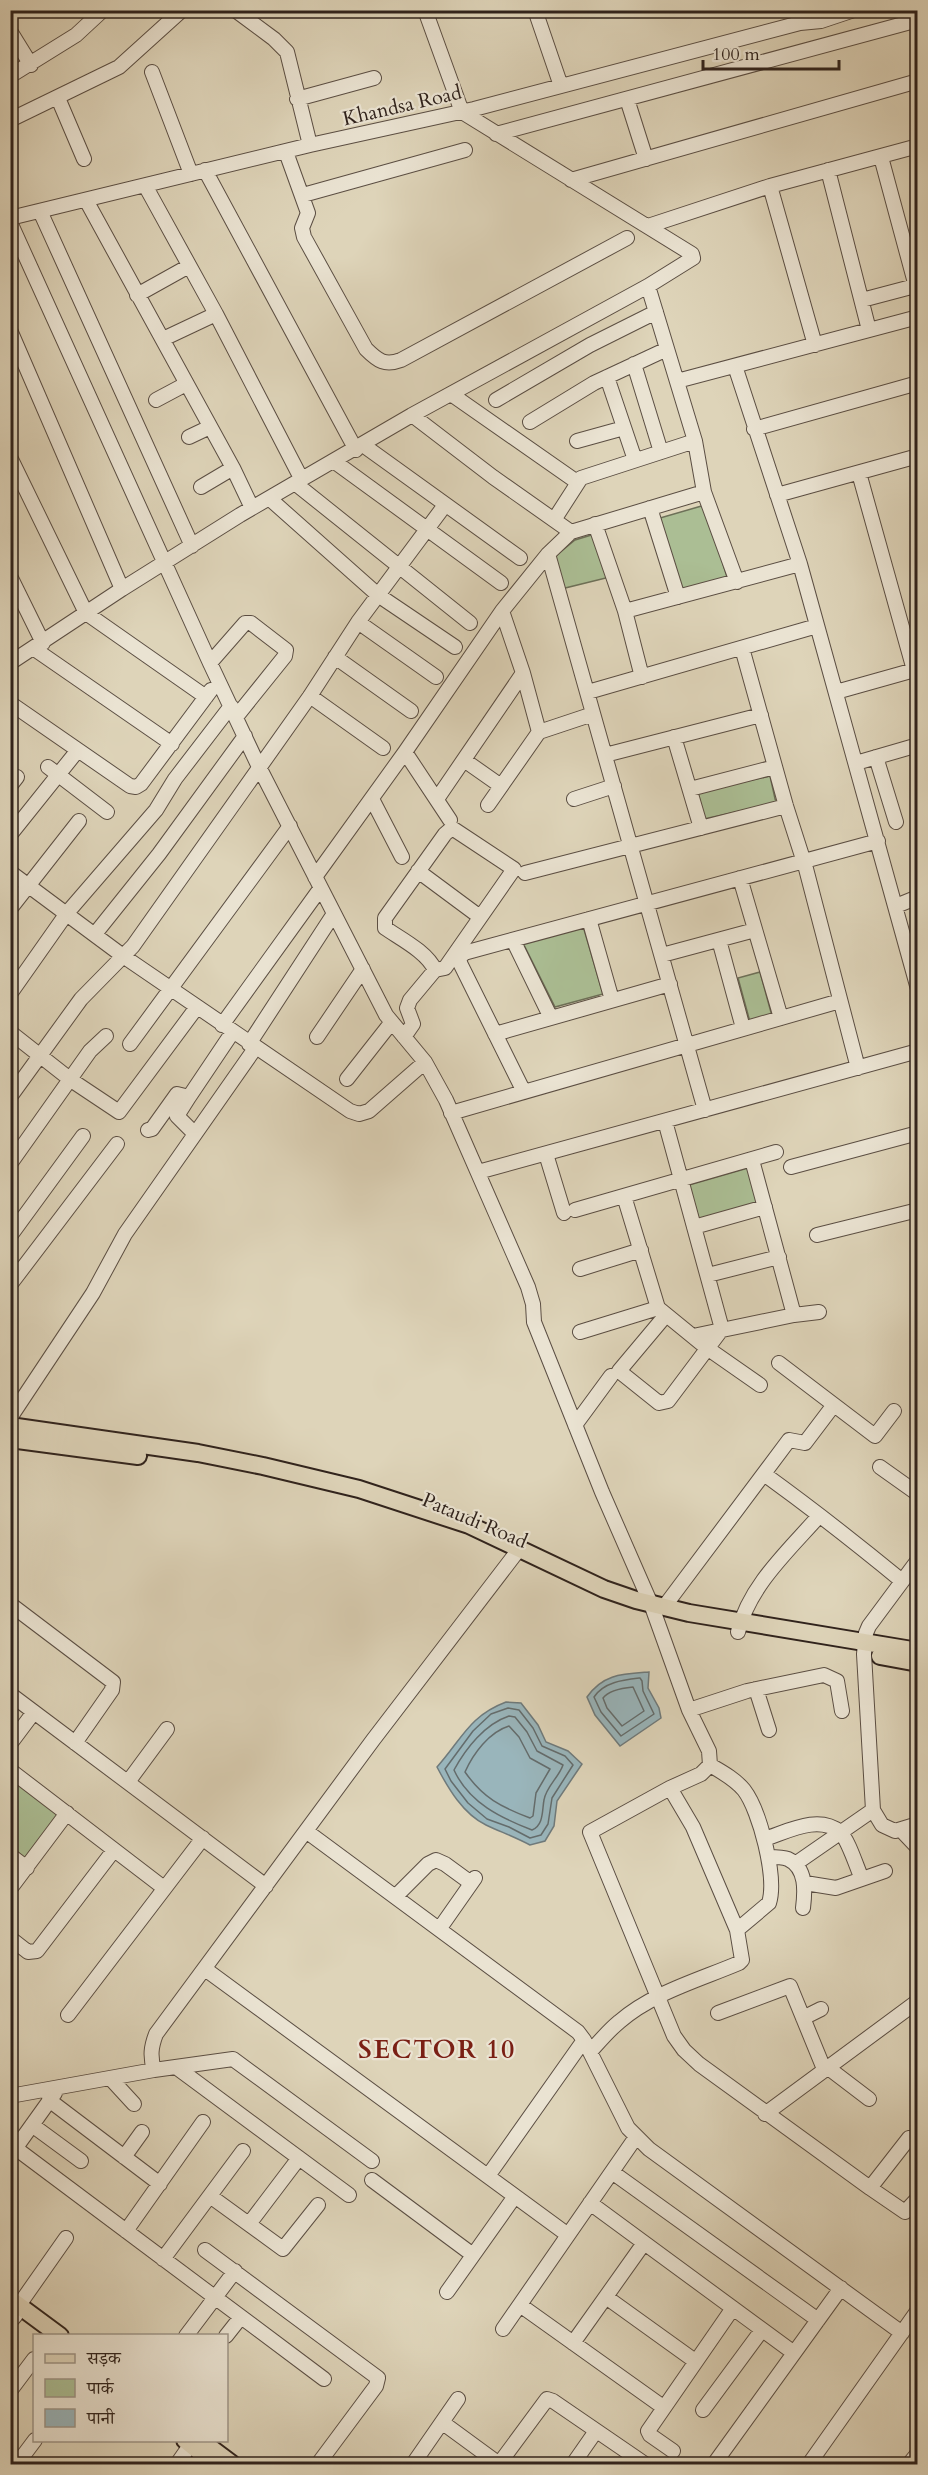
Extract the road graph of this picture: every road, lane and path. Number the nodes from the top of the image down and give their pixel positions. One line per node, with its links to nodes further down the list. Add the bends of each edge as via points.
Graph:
1 (103, 10): 11 (street, via 76,35)
2 (182, 10): 17 (street, via 119,67)
3 (235, 10): 18 (street, via 287,52)
4 (425, 10): 20 (street)
5 (535, 10): 16 (street)
6 (826, 10): 9 (street, Khandsa Road)
7 (854, 10): 9 (street, Khandsa Road)
8 (918, 20): 19 (street)
9 (800, 23): 16 (street, Khandsa Road)
10 (10, 31): 11 (street)
11 (31, 65): 13 (street)
12 (152, 72): 32 (street)
13 (10, 76)
14 (374, 78): 18 (street)
15 (918, 81): 29 (street)
16 (561, 86): 20 (street, Khandsa Road)
17 (58, 98): 21 (street); 28 (street)
18 (297, 99): 23 (street)
19 (627, 99): 22 (street); 29 (street)
20 (462, 112): 22 (street); 23 (street, Khandsa Road)
21 (10, 120)
22 (496, 134): 33 (street)
23 (310, 145): 26 (street, Khandsa Road)
24 (918, 147): 27 (street)
25 (465, 150): 36 (street)
26 (285, 152): 30 (street, Khandsa Road); 36 (street)
27 (881, 157): 31 (street); 44 (street)
28 (84, 159)
29 (646, 159): 33 (street)
30 (205, 170): 32 (street, Khandsa Road); 72 (street)
31 (828, 170): 34 (street); 46 (street)
32 (191, 174): 35 (street, Khandsa Road)
33 (571, 180): 40 (street)
34 (770, 186): 40 (street); 53 (street)
35 (146, 187): 37 (street, Khandsa Road); 42 (street)
36 (303, 195): 41 (street, via 308,213 302,228 308,244 366,349 381,362 390,364)
37 (86, 200): 38 (street, Khandsa Road); 45 (street)
38 (40, 211): 39 (street, Khandsa Road); 93 (street)
39 (10, 220): 96 (street)
40 (648, 226): 43 (street, via 693,256)
41 (627, 238)
42 (189, 266): 45 (street); 48 (street)
43 (648, 286): 47 (street); 61 (street)
44 (916, 290): 46 (street)
45 (136, 295): 52 (street)
46 (862, 300): 51 (street)
47 (656, 312): 54 (street); 63 (street)
48 (216, 314): 52 (street); 80 (street)
49 (918, 317): 51 (street)
50 (10, 330): 102 (street)
51 (869, 330): 53 (street)
52 (163, 339): 60 (street)
53 (815, 345): 56 (street)
54 (667, 349): 55 (street); 58 (street)
55 (634, 364): 57 (street); 73 (street)
56 (735, 366): 58 (street); 68 (street)
57 (607, 377): 65 (street); 67 (street)
58 (677, 381): 71 (street)
59 (918, 383): 68 (street)
60 (186, 384): 62 (street); 66 (street)
61 (451, 394): 64 (street); 81 (street)
62 (156, 400)
63 (496, 400)
64 (412, 415): 72 (street); 89 (street)
65 (530, 422)
66 (210, 427): 69 (street); 78 (street)
67 (624, 428): 70 (street); 76 (street)
68 (754, 429): 84 (street)
69 (189, 437)
70 (577, 441)
71 (695, 441): 73 (street); 83 (street)
72 (359, 447): 77 (street); 86 (street)
73 (661, 452): 76 (street)
74 (918, 456): 79 (street)
75 (10, 457): 107 (street)
76 (635, 460): 81 (street)
77 (335, 462): 80 (street); 91 (street)
78 (233, 468): 82 (street); 87 (street)
79 (859, 473): 84 (street); 117 (street)
80 (299, 482): 85 (street); 98 (street)
81 (577, 482): 89 (street)
82 (201, 487)
83 (704, 492): 88 (street); 100 (street)
84 (777, 495): 97 (street)
85 (270, 499): 87 (street); 103 (street)
86 (445, 506): 91 (street); 95 (street)
87 (252, 508): 93 (street)
88 (650, 508): 90 (street); 104 (street)
89 (554, 520): 92 (street)
90 (595, 524): 92 (street); 106 (street)
91 (427, 531): 98 (street); 101 (street)
92 (571, 532): 94 (street)
93 (192, 546): 96 (street)
94 (548, 554): 105 (street); 123 (street)
95 (520, 558)
96 (165, 563): 102 (street); 116 (street)
97 (800, 564): 100 (street); 110 (street)
98 (398, 567): 103 (street); 109 (street)
99 (10, 576): 111 (street)
100 (737, 582): 104 (street)
101 (501, 583)
102 (122, 589): 107 (street)
103 (378, 594): 108 (street); 112 (street)
104 (678, 597): 106 (street)
105 (502, 611): 118 (street); 138 (street)
106 (625, 611): 120 (street)
107 (86, 613): 111 (street); 125 (street)
108 (358, 622): 114 (street); 119 (street)
109 (470, 623)
110 (817, 626): 113 (street); 122 (street)
111 (38, 645): 115 (street); 134 (street)
112 (455, 647)
113 (742, 648): 120 (street); 130 (street)
114 (335, 657): 124 (street); 127 (street)
115 (10, 663)
116 (210, 663): 121 (street); 128 (street, via 245,622 286,650 285,656)
117 (916, 670): 122 (street)
118 (523, 673): 131 (street); 141 (street)
119 (436, 677)
120 (642, 677): 123 (street)
121 (218, 680): 125 (street); 128 (street)
122 (836, 692): 142 (street)
123 (588, 693): 129 (street)
124 (310, 696): 136 (street); 144 (street)
125 (206, 697): 134 (street)
126 (10, 703): 137 (street)
127 (411, 711)
128 (234, 712): 132 (street); 175 (street, via 175,779 150,818)
129 (593, 714): 131 (street); 139 (street)
130 (761, 715): 133 (street); 143 (street)
131 (539, 732): 146 (street)
132 (245, 736): 144 (street); 180 (street)
133 (674, 737): 139 (street); 148 (street)
134 (172, 744): 137 (street, via 136,787)
135 (918, 745): 140 (street)
136 (383, 748)
137 (78, 750): 145 (street)
138 (405, 752): 150 (street); 151 (street)
139 (605, 755): 147 (street)
140 (876, 757): 142 (street); 157 (street)
141 (464, 760): 146 (street); 151 (street)
142 (856, 763): 161 (street)
143 (775, 766): 148 (street); 153 (street)
144 (259, 767): 158 (street); 184 (street, via 134,946)
145 (53, 771): 154 (street); 160 (street)
146 (501, 786): 152 (street)
147 (614, 786): 149 (street); 162 (street)
148 (690, 789): 159 (street)
149 (574, 798)
150 (372, 799): 163 (street); 169 (street)
151 (437, 799): 155 (street)
152 (488, 804)
153 (786, 806): 159 (street); 164 (street)
154 (107, 812)
155 (450, 820)
156 (79, 821): 170 (street)
157 (896, 822)
158 (290, 826): 169 (street); 189 (street)
159 (701, 828): 162 (street)
160 (10, 835)
161 (878, 841): 164 (street); 173 (street)
162 (631, 846): 167 (street); 172 (street)
163 (402, 857)
164 (803, 859): 168 (street); 192 (street)
165 (418, 871): 177 (street); 177 (street, via 452,828 514,869); 186 (street, via 384,924 432,963)
166 (10, 872): 170 (street)
167 (525, 873)
168 (740, 878): 172 (street); 179 (street)
169 (317, 883): 176 (street); 198 (street)
170 (28, 885): 174 (street); 175 (street)
171 (918, 897): 173 (street)
172 (647, 903): 178 (street); 183 (street)
173 (896, 906): 188 (street)
174 (10, 909)
175 (67, 913): 180 (street); 190 (street)
176 (333, 915): 185 (street); 206 (street)
177 (480, 917): 186 (street, via 445,968)
178 (589, 919): 181 (street); 191 (street)
179 (755, 930): 182 (street); 195 (street)
180 (95, 934): 184 (street)
181 (513, 940): 194 (street); 200 (street, via 464,953 460,960)
182 (719, 940): 183 (street); 197 (street)
183 (662, 955): 187 (street)
184 (123, 956): 189 (street); 208 (street, via 81,999)
185 (363, 969): 196 (street); 202 (street)
186 (435, 970): 203 (street, via 410,1000 407,1008 413,1024)
187 (670, 984): 191 (street); 205 (street)
188 (917, 986)
189 (171, 989): 193 (street); 204 (street)
190 (10, 994)
191 (612, 1000): 194 (street)
192 (840, 1001): 195 (street); 210 (street)
193 (197, 1007): 198 (street); 212 (street, via 119,1112)
194 (551, 1018): 200 (street)
195 (781, 1018): 197 (street)
196 (391, 1023): 203 (street); 211 (street)
197 (744, 1028): 205 (street)
198 (227, 1029): 206 (street); 215 (street)
199 (10, 1032): 208 (street)
200 (495, 1034): 213 (street)
201 (106, 1036): 212 (street, via 90,1051)
202 (317, 1037)
203 (404, 1037): 209 (street)
204 (130, 1044)
205 (687, 1044): 213 (street); 216 (street)
206 (253, 1046): 209 (street, via 359,1114 369,1111); 221 (street)
207 (918, 1052): 210 (street)
208 (40, 1054): 212 (street); 214 (street)
209 (425, 1062): 217 (street)
210 (858, 1068): 216 (street)
211 (347, 1079)
212 (71, 1080): 227 (street)
213 (524, 1092): 217 (street)
214 (10, 1097)
215 (189, 1097): 219 (street, via 178,1094); 221 (street, via 177,1116)
216 (705, 1110): 218 (street)
217 (451, 1113): 229 (street)
218 (665, 1121): 225 (street); 230 (street)
219 (148, 1130)
220 (918, 1133): 228 (street)
221 (195, 1134): 256 (street, via 125,1234 93,1293)
222 (83, 1136): 236 (street)
223 (117, 1144): 241 (street)
224 (776, 1152): 226 (street)
225 (546, 1154): 229 (street); 231 (street, via 570,1212)
226 (752, 1161): 230 (street); 232 (street)
227 (10, 1164)
228 (791, 1167)
229 (478, 1172): 257 (street, via 528,1287 534,1323)
230 (681, 1180): 231 (street); 234 (street)
231 (624, 1196): 237 (street)
232 (765, 1207): 234 (street); 238 (street)
233 (918, 1210): 235 (street)
234 (694, 1227): 240 (street)
235 (817, 1235)
236 (10, 1236)
237 (641, 1250): 239 (street); 242 (street)
238 (779, 1257): 240 (street); 244 (street)
239 (580, 1269)
240 (708, 1275): 245 (street)
241 (10, 1285)
242 (662, 1312): 246 (street); 247 (street); 248 (street, via 619,1371 659,1403 668,1401)
243 (819, 1312): 244 (street)
244 (794, 1315): 245 (street)
245 (722, 1329): 247 (street); 248 (street)
246 (580, 1332)
247 (693, 1336): 248 (street)
248 (707, 1348): 253 (street)
249 (779, 1363): 254 (street)
250 (10, 1371): 252 (street)
251 (611, 1376): 257 (street)
252 (10, 1377)
253 (760, 1385)
254 (833, 1406): 255 (street, via 875,1436); 262 (street, via 805,1443 789,1440)
255 (894, 1411)
256 (10, 1418)
257 (575, 1425): 269 (street)
258 (10, 1426): 260 (main road)
259 (10, 1439): 260 (main road)
260 (184, 1457): 265 (main road, via 263,1466 359,1489 469,1525)
261 (880, 1467): 263 (street)
262 (764, 1474): 264 (street); 269 (street)
263 (918, 1494)
264 (819, 1516): 267 (street); 270 (street, via 748,1603)
265 (516, 1553): 269 (main road); 291 (street)
266 (918, 1560): 267 (street)
267 (902, 1581): 271 (street, via 869,1626)
268 (10, 1604): 281 (street, via 113,1682 112,1690)
269 (656, 1609): 270 (main road); 276 (street)
270 (739, 1627): 271 (main road)
271 (864, 1648): 272 (main road); 273 (main road); 287 (street)
272 (918, 1651)
273 (918, 1663)
274 (756, 1689): 276 (street); 277 (street, via 824,1675 832,1677 837,1681); 280 (street)
275 (10, 1694): 278 (street)
276 (689, 1710): 283 (street, via 709,1751)
277 (842, 1711)
278 (34, 1712): 281 (street); 282 (street)
279 (167, 1729): 285 (street)
280 (769, 1730)
281 (75, 1743): 285 (street)
282 (10, 1744)
283 (710, 1765): 286 (street, via 701,1774); 294 (street, via 744,1790 755,1809)
284 (10, 1770): 288 (street)
285 (128, 1782): 293 (street)
286 (670, 1788): 310 (street, via 693,1827); 313 (street, via 590,1832)
287 (873, 1810): 290 (street, via 882,1825); 292 (street)
288 (67, 1813): 296 (street); 300 (street)
289 (918, 1824): 290 (street)
290 (901, 1830): 295 (street)
291 (306, 1831): 304 (street); 307 (street)
292 (841, 1833): 294 (street, via 814,1823); 299 (street); 302 (street)
293 (203, 1838): 304 (street); 305 (street)
294 (764, 1839): 298 (street)
295 (918, 1848)
296 (114, 1850): 305 (street); 311 (street, via 37,1951 28,1952)
297 (10, 1855): 300 (street)
298 (768, 1857): 299 (street, via 788,1858); 310 (street, via 769,1903)
299 (795, 1864): 303 (street)
300 (27, 1868): 306 (street)
301 (885, 1870): 302 (street)
302 (862, 1879): 303 (street, via 830,1889)
303 (805, 1883): 308 (street)
304 (266, 1886): 312 (street)
305 (164, 1888): 317 (street)
306 (10, 1889)
307 (396, 1896): 309 (street); 309 (street, via 436,1860 473,1880)
308 (804, 1908)
309 (440, 1928): 319 (street, via 578,2032)
310 (738, 1930): 313 (street, via 742,1956 739,1963)
311 (10, 1938)
312 (205, 1969): 322 (street, via 156,2034 151,2046); 341 (street)
313 (659, 1997): 319 (street); 328 (street, via 674,2036 684,2050)
314 (917, 2002): 321 (street)
315 (822, 2009): 318 (street)
316 (718, 2013): 318 (street, via 790,1986)
317 (68, 2014)
318 (803, 2018): 321 (street)
319 (587, 2046): 332 (street); 341 (street)
320 (176, 2067): 322 (street); 337 (street); 339 (street, via 233,2059)
321 (826, 2068): 326 (street); 328 (street)
322 (153, 2070): 323 (street)
323 (111, 2079): 324 (street); 327 (street)
324 (53, 2095): 325 (street); 330 (street); 336 (street)
325 (10, 2096)
326 (870, 2099)
327 (134, 2104)
328 (765, 2114): 344 (street)
329 (203, 2122): 343 (street)
330 (32, 2125): 334 (street); 338 (street)
331 (142, 2132): 336 (street)
332 (636, 2137): 340 (street); 360 (street)
333 (909, 2138): 344 (street)
334 (12, 2149): 352 (street)
335 (243, 2151): 346 (street)
336 (124, 2157): 343 (street)
337 (300, 2158): 345 (street); 351 (street)
338 (81, 2161)
339 (372, 2161)
340 (612, 2172): 349 (street); 369 (street)
341 (488, 2176): 347 (street)
342 (372, 2180): 357 (street)
343 (160, 2184): 352 (street)
344 (870, 2188): 348 (street, via 905,2212)
345 (349, 2194)
346 (210, 2196): 351 (street); 358 (street)
347 (515, 2196): 353 (street); 357 (street)
348 (918, 2198)
349 (590, 2203): 353 (street); 355 (street)
350 (318, 2205): 351 (street, via 284,2249)
351 (249, 2224)
352 (126, 2231): 358 (street)
353 (568, 2235): 364 (street)
354 (66, 2238): 366 (street)
355 (644, 2242): 362 (street); 365 (street)
356 (206, 2250): 359 (street)
357 (473, 2255): 361 (street)
358 (163, 2259): 363 (street)
359 (235, 2271): 363 (street); 396 (street, via 378,2378)
360 (841, 2288): 369 (street); 372 (street)
361 (447, 2292)
362 (606, 2297): 377 (street); 380 (street)
363 (215, 2298): 368 (street); 375 (street)
364 (520, 2305): 370 (street); 377 (street)
365 (733, 2308): 371 (street); 380 (street)
366 (13, 2310): 373 (main road); 374 (main road)
367 (918, 2310): 372 (street)
368 (241, 2317): 376 (street); 381 (street)
369 (818, 2320): 378 (street)
370 (503, 2329)
371 (762, 2330): 378 (street); 385 (street)
372 (902, 2333): 402 (street)
373 (41, 2334)
374 (56, 2334)
375 (188, 2334)
376 (228, 2334)
377 (573, 2343): 384 (street)
378 (794, 2353): 401 (street)
379 (33, 2360): 382 (street)
380 (695, 2361): 384 (street)
381 (324, 2379)
382 (10, 2391)
383 (458, 2399): 386 (street)
384 (663, 2408): 390 (street, via 648,2431)
385 (703, 2410)
386 (442, 2423): 397 (street); 398 (street)
387 (596, 2431): 398 (street, via 547,2399); 399 (street); 400 (street)
388 (33, 2442): 392 (street)
389 (192, 2442): 393 (street); 394 (main road); 395 (main road)
390 (673, 2451)
391 (918, 2453): 403 (street)
392 (15, 2461)
393 (177, 2464)
394 (216, 2464)
395 (232, 2464)
396 (318, 2464)
397 (413, 2464)
398 (499, 2464)
399 (574, 2464)
400 (645, 2464)
401 (714, 2464)
402 (809, 2464)
403 (909, 2464)

